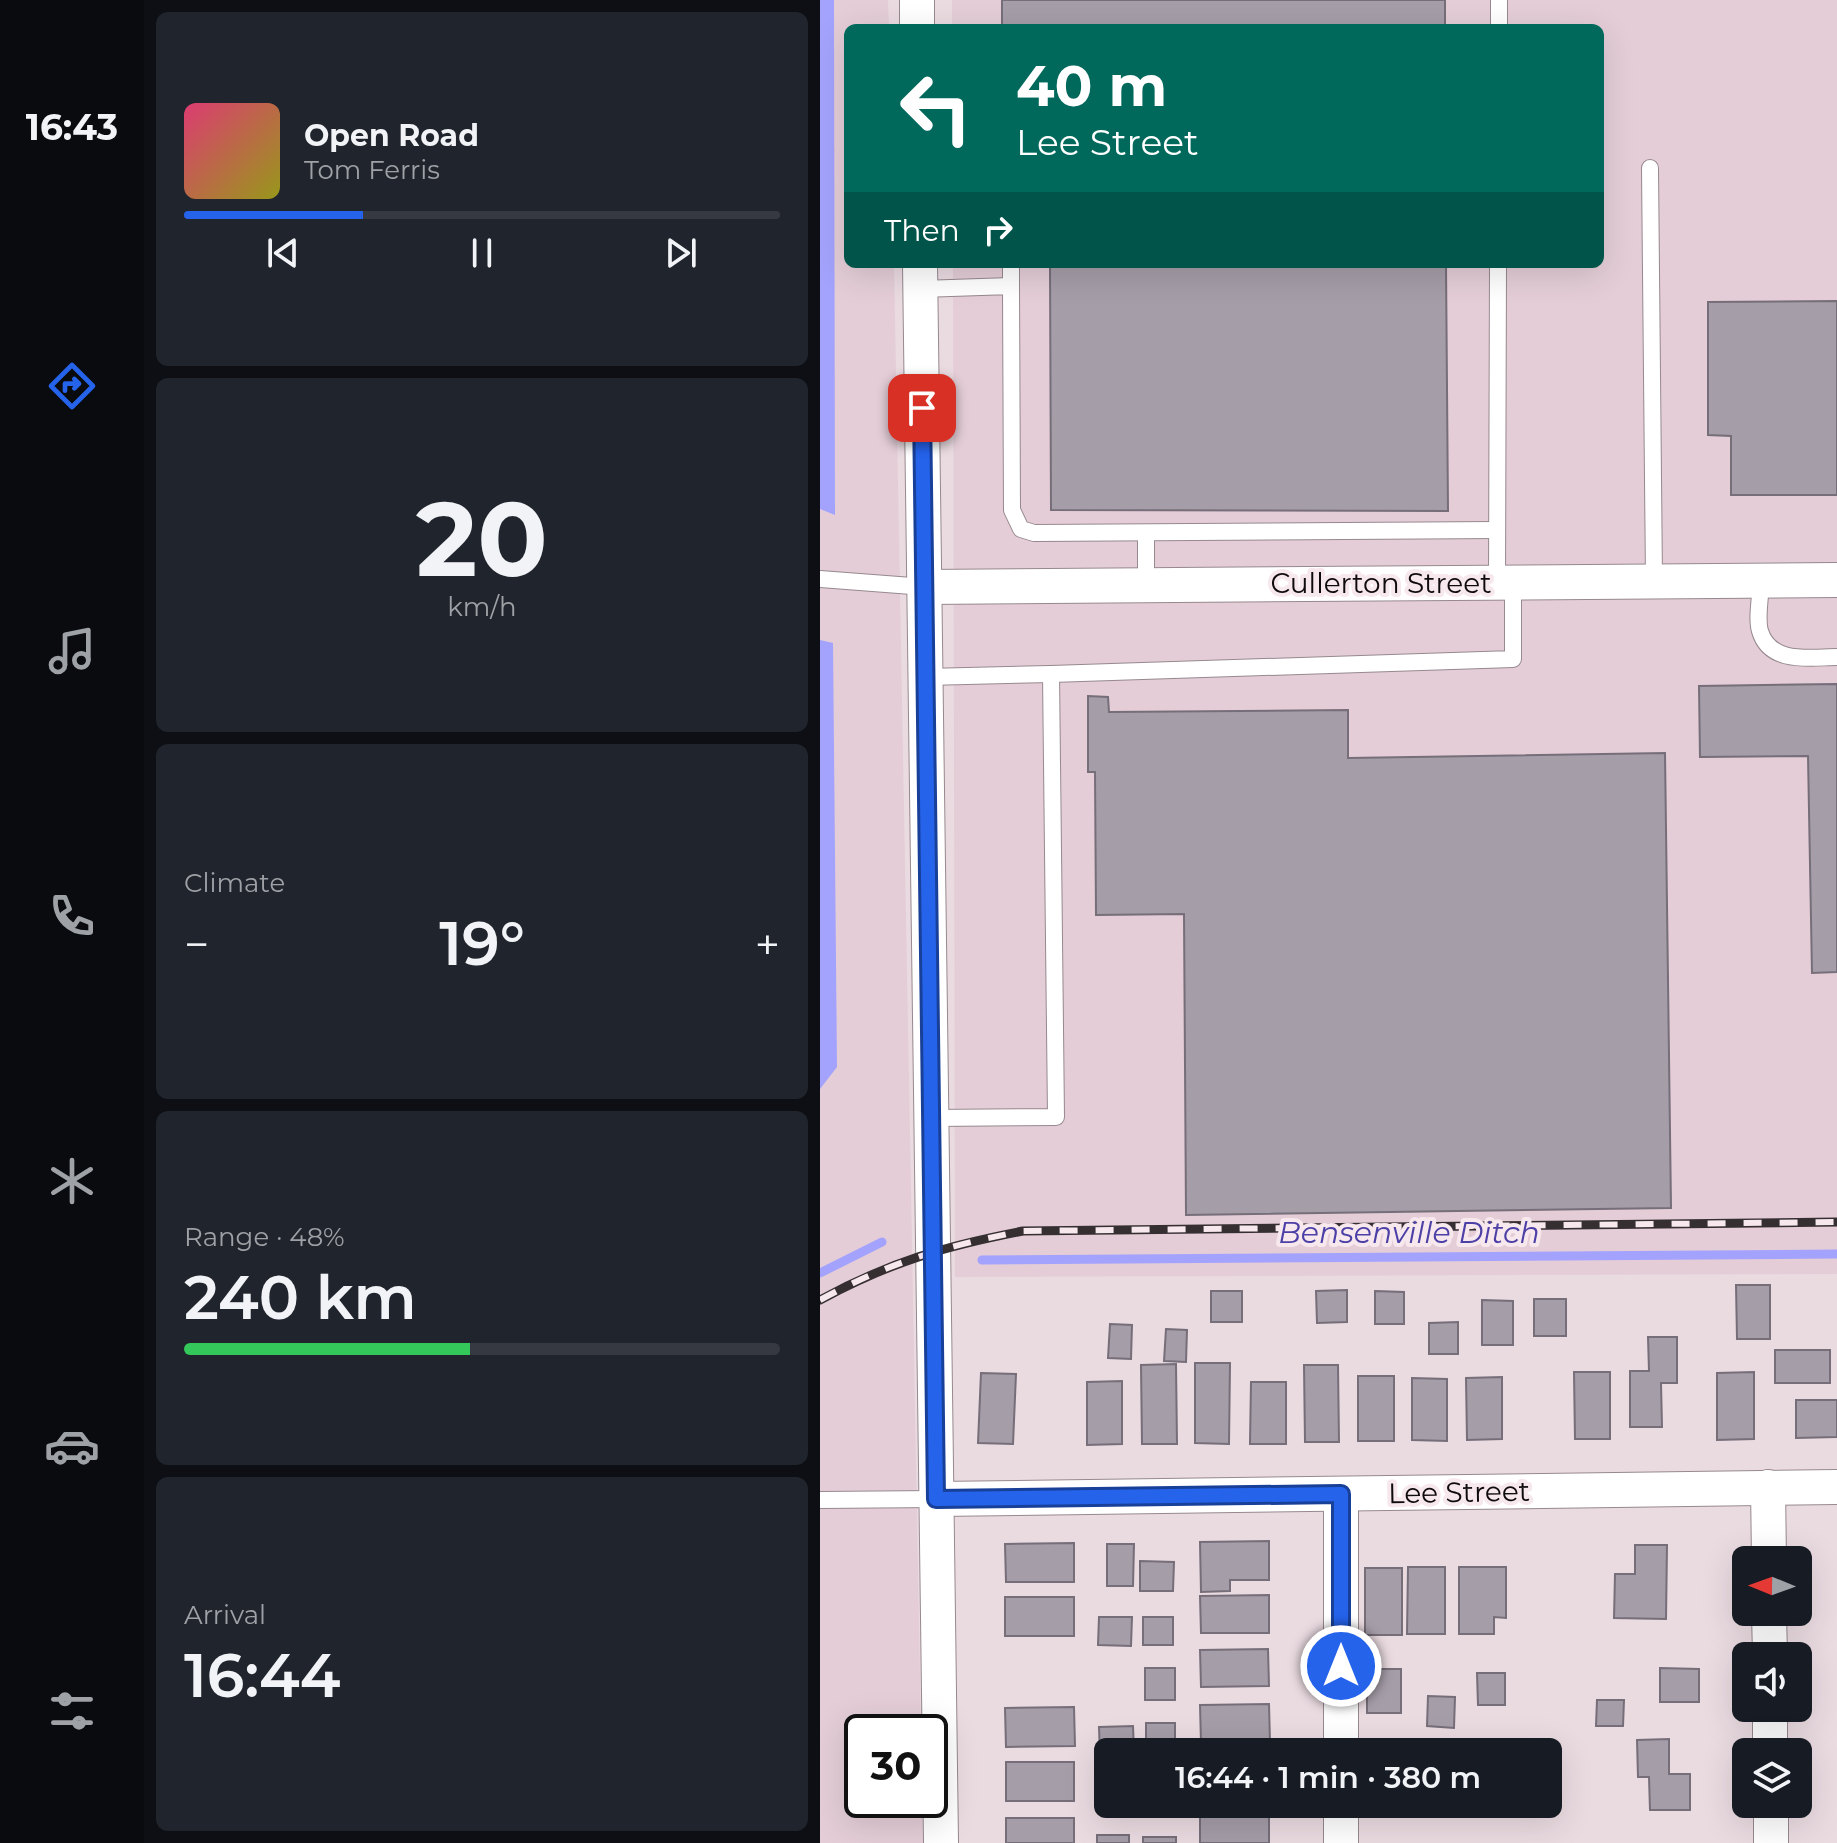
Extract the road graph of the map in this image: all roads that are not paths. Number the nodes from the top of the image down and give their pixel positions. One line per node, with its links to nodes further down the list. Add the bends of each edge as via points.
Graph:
1 (917, 0): 3 (street)
2 (1499, 0): 4 (lane)
3 (917, 24)
4 (1499, 24)
5 (1650, 168): 15 (lane)
6 (1011, 268): 9 (lane)
7 (1498, 268): 10 (lane)
8 (921, 276): 9 (lane); 18 (street)
9 (1011, 286): 11 (lane, via 1015,520 1021,529 1034,533)
10 (1497, 530): 11 (lane); 16 (lane)
11 (1146, 533): 17 (lane)
12 (820, 579): 18 (lane)
13 (1761, 580): 14 (street, Cullerton Street); 15 (street, Cullerton Street); 19 (lane, via 1760,631 1771,647 1785,658)
14 (1837, 580)
15 (1654, 581): 16 (street, Cullerton Street)
16 (1505, 582): 17 (street, Cullerton Street); 20 (lane, via 1513,659)
17 (1146, 585): 18 (street, Cullerton Street)
18 (925, 587): 21 (street)
19 (1837, 657)
20 (1051, 674): 21 (lane); 22 (lane, via 1056,1117)
21 (926, 677): 22 (street)
22 (932, 1118): 26 (street)
23 (1768, 1487): 24 (street, Lee Street); 25 (street, Lee Street); 28 (street)
24 (1837, 1487)
25 (1341, 1494): 26 (street, Lee Street); 29 (street)
26 (936, 1499): 27 (lane); 32 (street)
27 (820, 1500)
28 (1769, 1546)
29 (1341, 1738)
30 (1341, 1818): 33 (street)
31 (1771, 1818): 34 (street)
32 (941, 1843)
33 (1341, 1843)
34 (1771, 1843)

